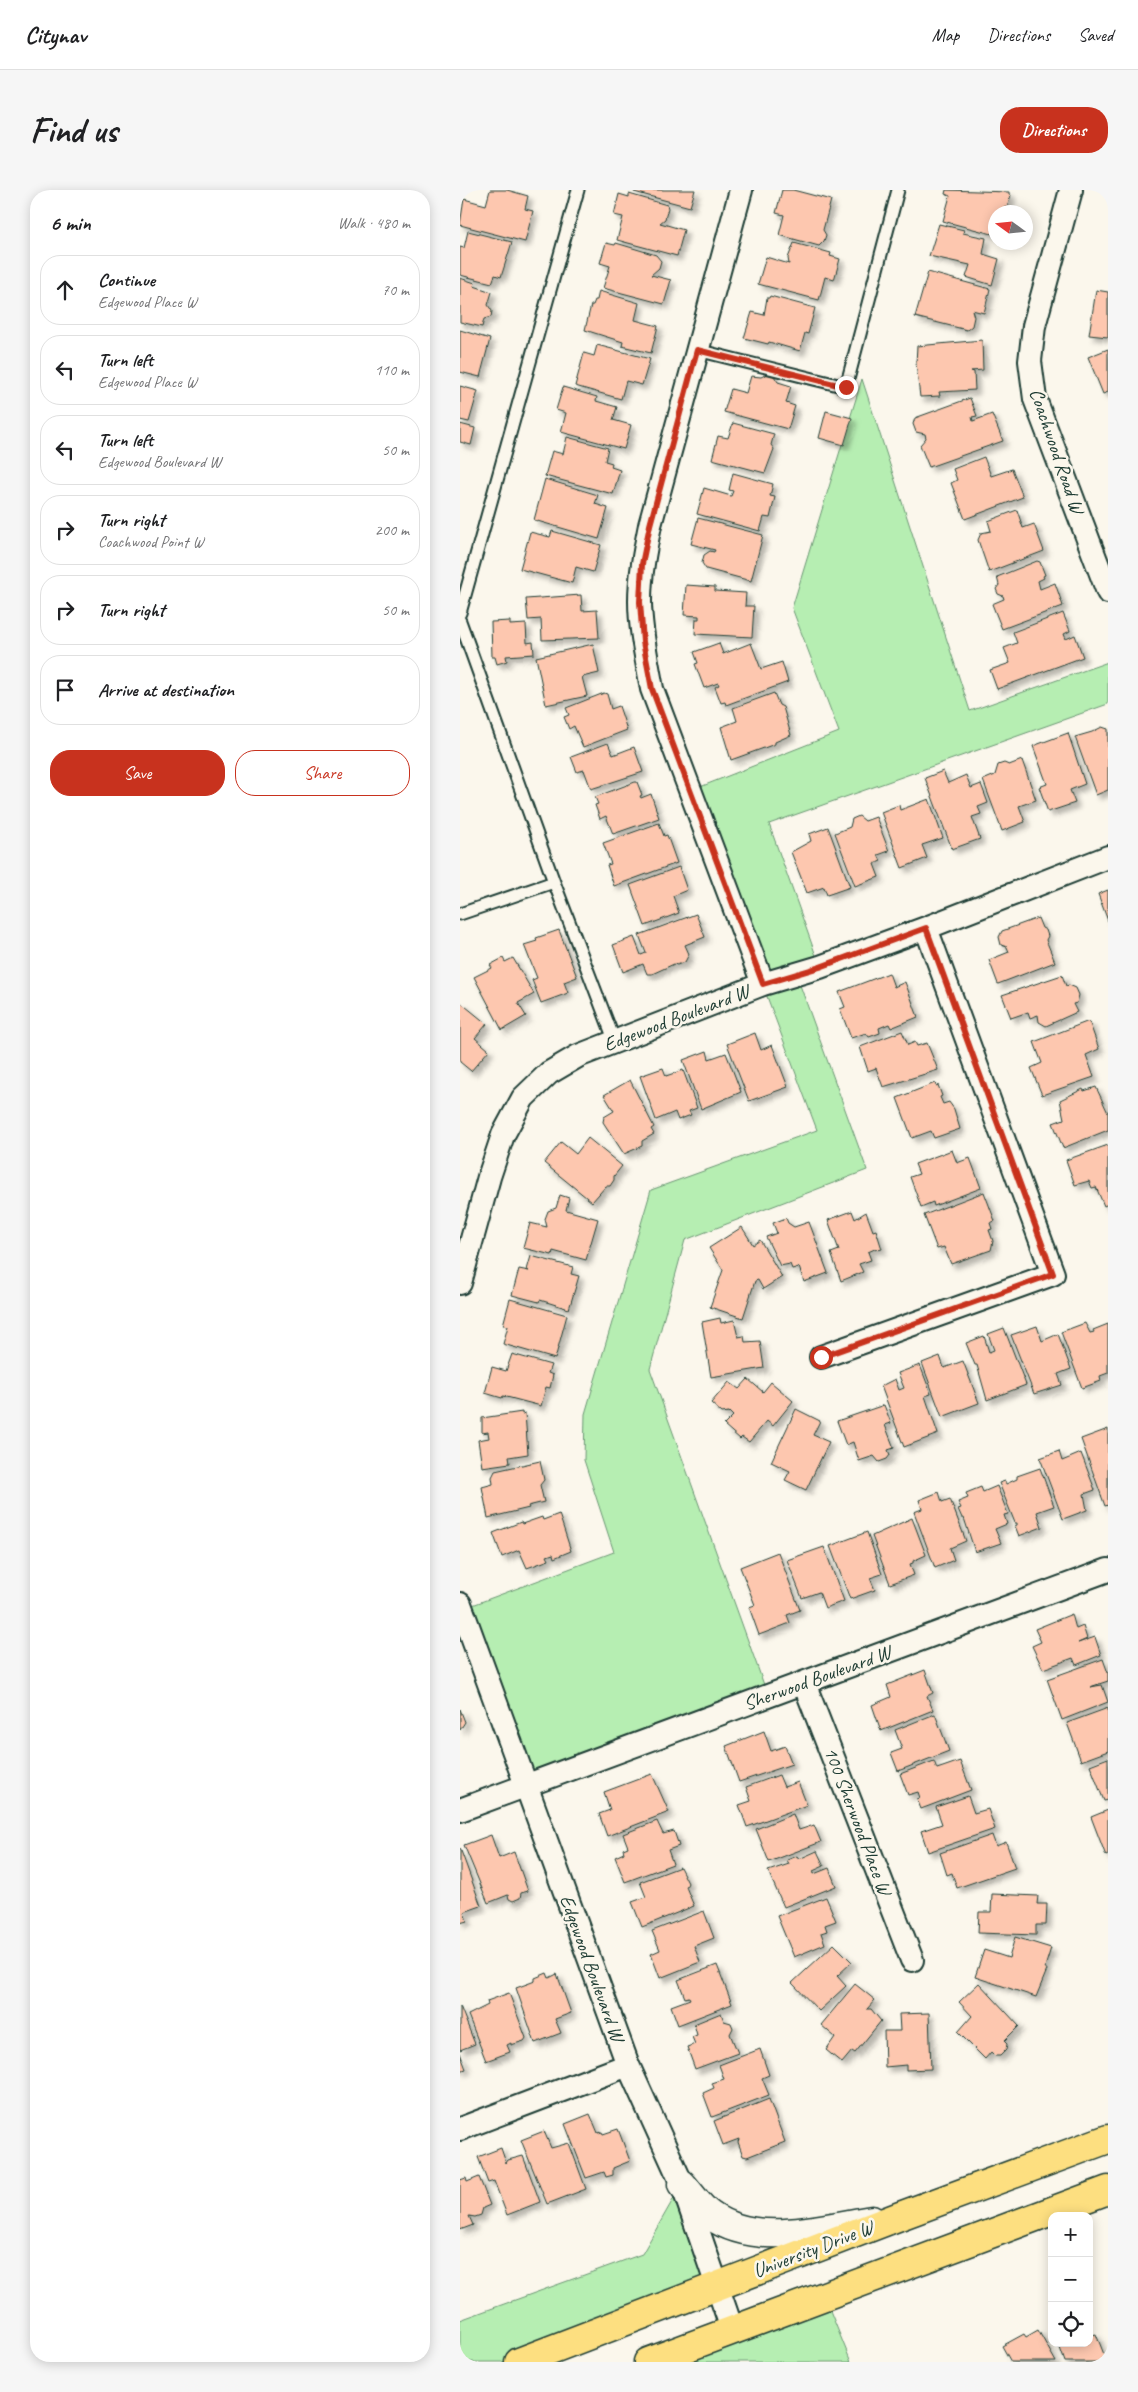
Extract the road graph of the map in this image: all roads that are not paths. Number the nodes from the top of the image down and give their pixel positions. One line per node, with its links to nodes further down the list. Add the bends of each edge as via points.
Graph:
1 (578, 190): 7 (lane)
2 (740, 190): 5 (street)
3 (898, 190): 5 (lane, via 846,387)
4 (1071, 190): 6 (street, Coachwood Road W, via 1034,326 1030,361 1035,399)
5 (697, 350): 13 (street, via 642,564 643,642 652,689)
6 (1108, 592)
7 (460, 614)
8 (460, 621): 10 (lane)
9 (1108, 857): 12 (street, Edgewood Boulevard W)
10 (554, 882): 11 (lane); 14 (lane)
11 (460, 914)
12 (926, 928): 13 (street, Edgewood Boulevard W); 16 (street, via 1053,1274)
13 (763, 984): 14 (street, Edgewood Boulevard W)
14 (615, 1042): 15 (street, Edgewood Boulevard W, via 578,1056 548,1073 523,1098 500,1143)
15 (460, 1283)
16 (821, 1357)
17 (1108, 1570): 19 (street, Sherwood Boulevard W)
18 (462, 1615): 20 (street, Edgewood Boulevard W)
19 (804, 1683): 20 (street, Sherwood Boulevard W); 22 (street, 100 Sherwood Place W)
20 (526, 1785): 21 (street, Sherwood Boulevard W); 23 (street, Edgewood Boulevard W)
21 (460, 1810)
22 (912, 1960)
23 (628, 2065): 24 (street); 26 (street, Edgewood Boulevard W)
24 (460, 2129)
25 (1108, 2139): 28 (main road, University Drive W)
26 (682, 2184): 28 (main road, via 710,2215 748,2233 799,2232); 29 (street, Edgewood Boulevard W)
27 (1108, 2190): 30 (main road)
28 (900, 2216): 29 (main road, University Drive W)
29 (717, 2286): 30 (street, Edgewood Boulevard W); 31 (main road, University Drive W)
30 (732, 2329): 32 (main road)
31 (519, 2362)
32 (648, 2362)

